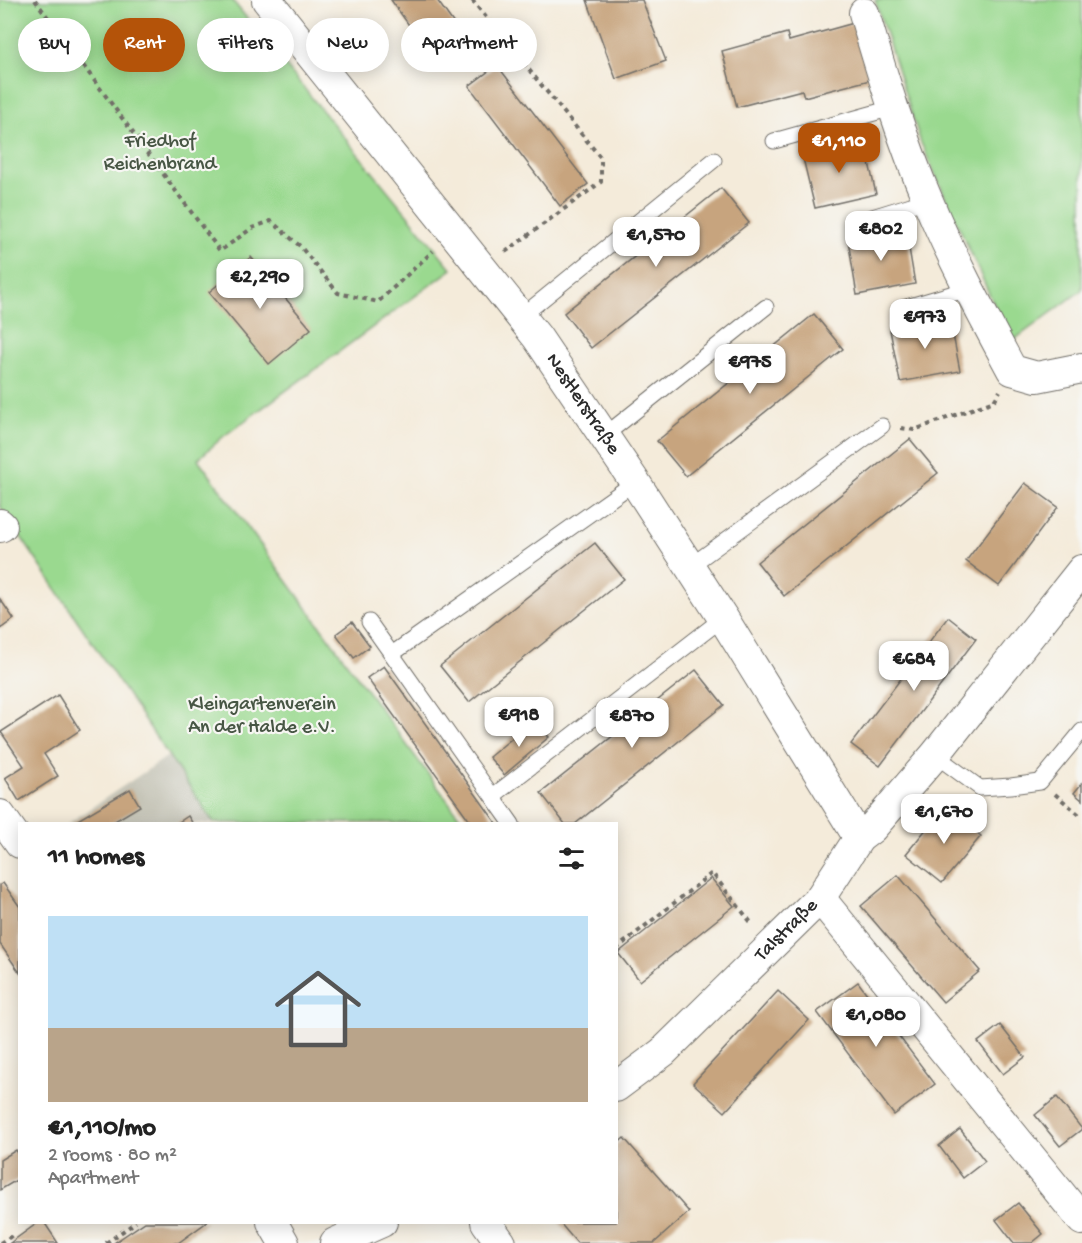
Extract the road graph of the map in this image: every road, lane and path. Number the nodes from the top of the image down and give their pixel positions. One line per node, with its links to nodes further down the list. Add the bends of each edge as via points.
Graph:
1 (35, 0): 10 (path, via 220,251 252,228 271,220 300,246 338,293 378,302)
2 (267, 0): 10 (street, Nestlerstraße)
3 (472, 0): 11 (path, via 601,158 601,182)
4 (864, 13): 5 (street)
5 (892, 108): 6 (lane); 8 (street)
6 (774, 141)
7 (714, 160): 15 (lane)
8 (927, 200): 9 (lane); 12 (street)
9 (856, 222)
10 (454, 232): 11 (street, Nestlerstraße)
11 (483, 268): 15 (street, Nestlerstraße)
12 (968, 289): 14 (lane); 17 (street)
13 (766, 307): 19 (lane)
14 (900, 309)
15 (522, 316): 19 (street, Nestlerstraße)
16 (1082, 368): 17 (street, via 1037,377)
17 (1012, 370): 18 (path, via 994,400 914,430)
18 (882, 426): 21 (lane)
19 (604, 436): 20 (street, Nestlerstraße)
20 (635, 482): 21 (street, Nestlerstraße); 25 (lane)
21 (689, 567): 23 (street, Nestlerstraße)
22 (1082, 570): 27 (street, Talstraße)
23 (723, 618): 29 (lane); 33 (street, Nestlerstraße)
24 (369, 622): 25 (lane)
25 (392, 654): 29 (lane)
26 (1082, 731): 28 (lane)
27 (935, 755): 28 (lane, via 980,789); 33 (street, Talstraße)
28 (1040, 782): 31 (path)
29 (493, 796): 32 (lane)
30 (0, 815): 34 (street)
31 (1082, 817)
32 (511, 822)
33 (859, 838): 35 (street, Talstraße)
34 (18, 840)
35 (820, 898): 36 (street, Talstraße); 39 (street)
36 (771, 946): 37 (path, via 712,873); 38 (street, Talstraße, via 663,1052)
37 (618, 948)
38 (618, 1086)
39 (1082, 1220)
40 (137, 1224): 46 (path)
41 (273, 1224): 47 (street)
42 (378, 1224): 48 (street)
43 (487, 1224): 49 (street)
44 (13, 1241): 45 (path, via 10,1237)
45 (0, 1243)
46 (106, 1243)
47 (284, 1243)
48 (335, 1243)
49 (501, 1243)

